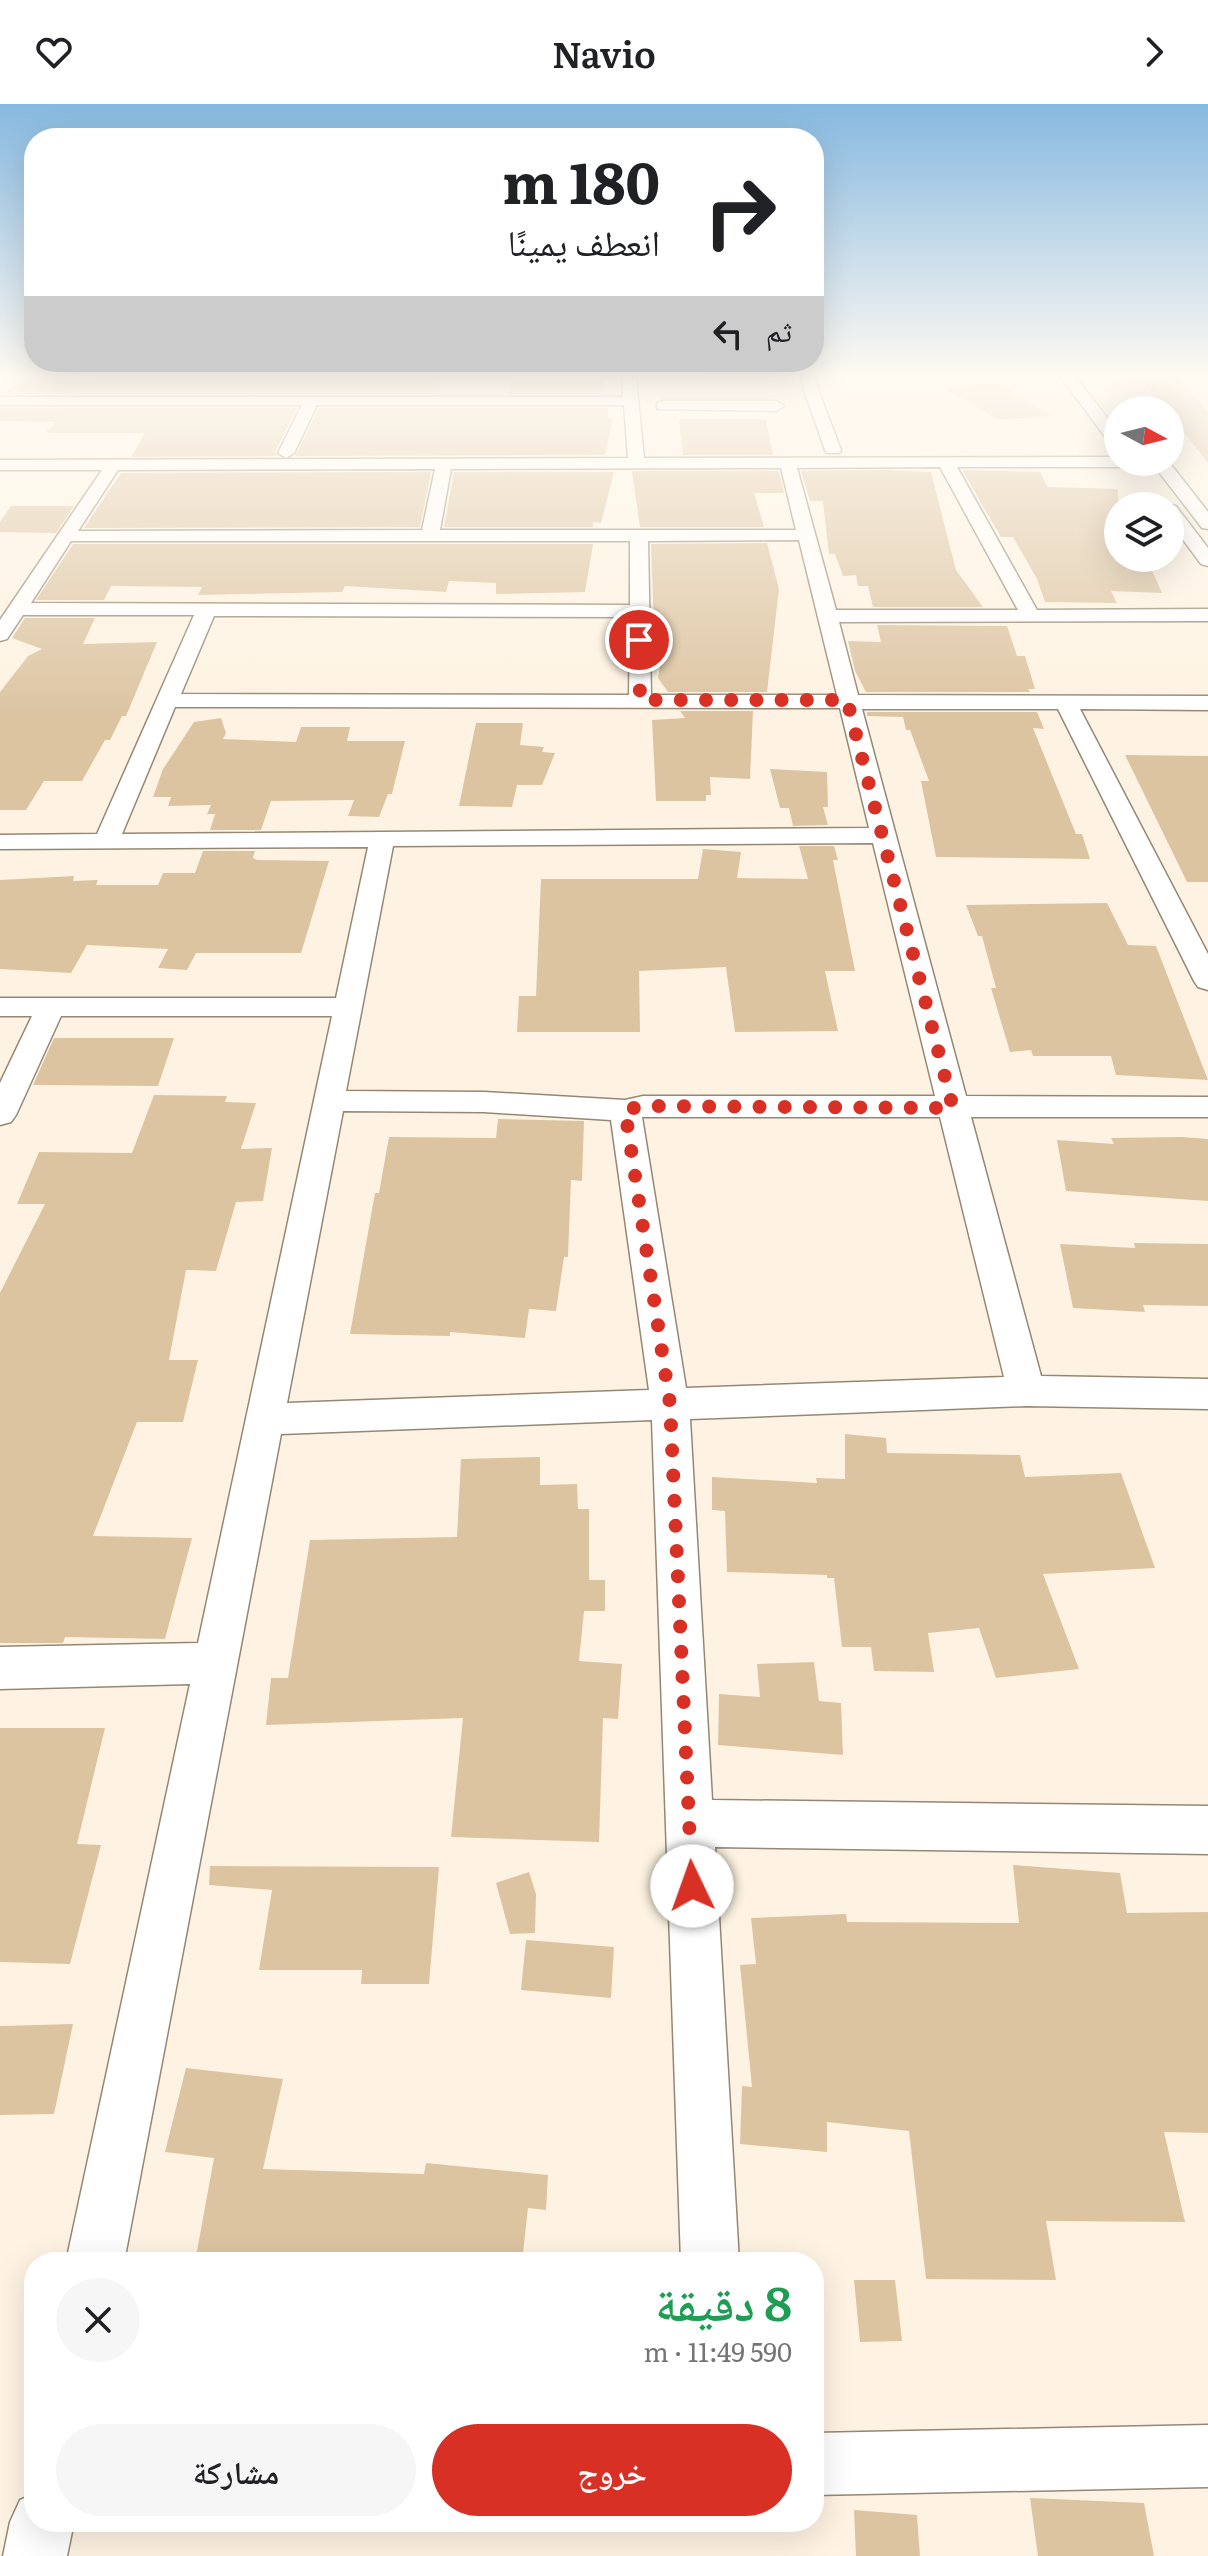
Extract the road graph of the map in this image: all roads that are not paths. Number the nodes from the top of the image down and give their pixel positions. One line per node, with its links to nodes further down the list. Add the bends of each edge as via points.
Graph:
1 (96, 490): 10 (street)
2 (439, 490): 11 (street)
3 (795, 490): 9 (street)
4 (961, 490): 16 (street)
5 (1183, 490): 6 (street)
6 (1206, 519)
7 (1184, 529): 12 (street)
8 (639, 535): 9 (street); 11 (street); 15 (street)
9 (806, 535): 18 (street)
10 (65, 536): 11 (street); 13 (street)
11 (430, 536)
12 (1208, 560)
13 (17, 609): 14 (street); 19 (street)
14 (206, 610): 15 (street); 20 (street)
15 (639, 611): 21 (street)
16 (1030, 614): 17 (street); 18 (street)
17 (1208, 615)
18 (826, 616): 22 (street)
19 (0, 635)
20 (169, 700): 21 (street); 28 (street)
21 (640, 700): 22 (street)
22 (847, 700): 23 (street); 25 (street)
23 (1065, 702): 24 (street); 29 (street)
24 (1208, 703)
25 (883, 835): 26 (street); 35 (street)
26 (382, 839): 28 (street); 32 (street)
27 (0, 842): 28 (street)
28 (106, 842)
29 (1208, 981)
30 (51, 1006): 31 (street); 32 (street); 37 (street)
31 (0, 1007)
32 (348, 1007): 33 (street)
33 (329, 1101): 36 (street); 41 (street)
34 (1208, 1107): 35 (street)
35 (953, 1108): 36 (street); 38 (street)
36 (625, 1110): 40 (street)
37 (0, 1115)
38 (1026, 1391): 39 (street); 40 (street)
39 (1208, 1394)
40 (670, 1404): 41 (street); 44 (street)
41 (265, 1419): 42 (street)
42 (216, 1663): 43 (street); 46 (street)
43 (0, 1668)
44 (689, 1823): 45 (street); 47 (street)
45 (1208, 1830)
46 (97, 2252)
47 (710, 2252)
48 (1208, 2456): 49 (street)
49 (824, 2464)
50 (40, 2532): 51 (street)
51 (35, 2556)

